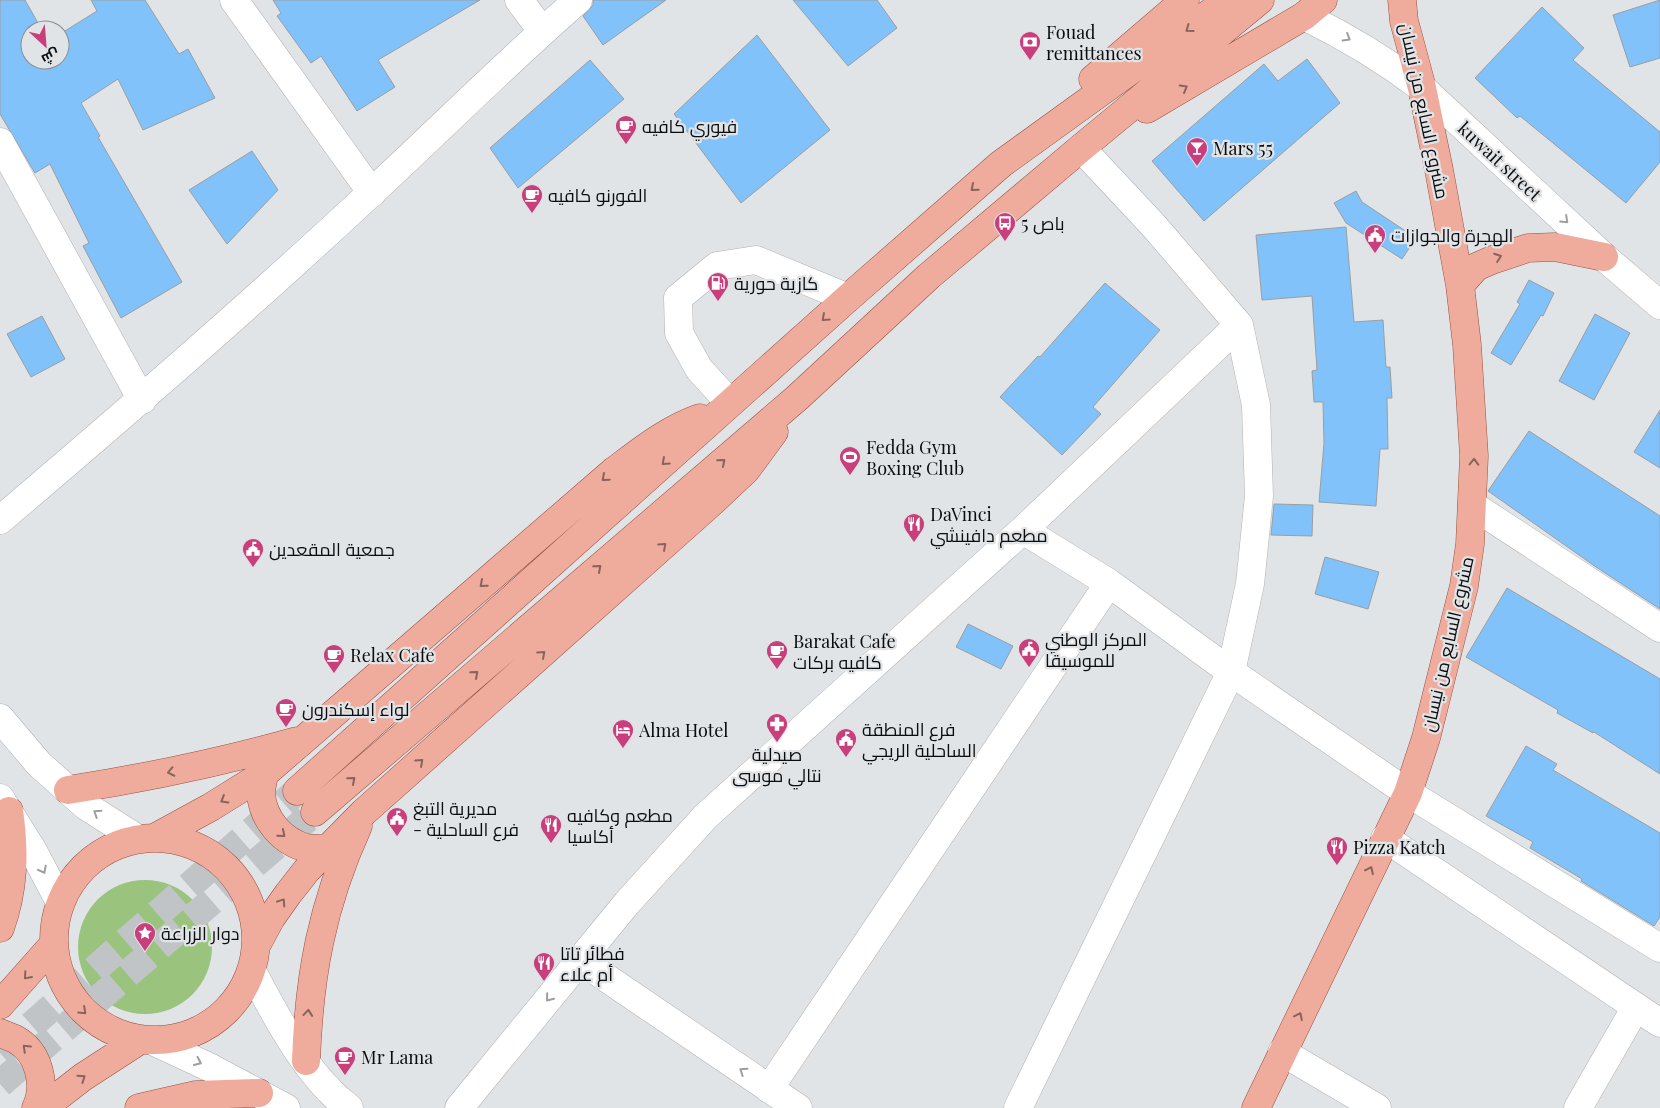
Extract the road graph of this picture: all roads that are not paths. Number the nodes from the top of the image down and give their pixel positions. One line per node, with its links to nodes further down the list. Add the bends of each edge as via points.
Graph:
1 (234, 0): 14 (street)
2 (519, 0): 9 (street)
3 (578, 0): 9 (street)
4 (1185, 0): 13 (main road, via 1047,114)
5 (1228, 0): 13 (main road, one-way to 13)
6 (1260, 0): 12 (main road)
7 (1402, 0): 10 (main road, مشروع السابع من نيسان, via 1404,21)
8 (1313, 8): 10 (street, kuwait street, one-way to 10, via 1344,36); 12 (main road, one-way to 8, via 1202,78)
9 (542, 31): 14 (street)
10 (1422, 88): 15 (street, kuwait street, one-way to 15); 16 (main road, مشروع السابع من نيسان)
11 (0, 142): 21 (street)
12 (1081, 148): 19 (street, via 1154,226); 20 (main road, via 929,276)
13 (1002, 164): 17 (main road, one-way to 17)
14 (372, 193): 21 (street)
15 (1604, 257): 16 (main road, one-way to 15, via 1476,267 1528,248 1554,248); 18 (street, kuwait street)
16 (1460, 285): 23 (main road, مشروع السابع من نيسان, one-way to 16, via 1472,398)
17 (848, 298): 22 (main road, one-way to 22); 22 (street, via 756,260 717,266 678,298 679,333)
18 (1660, 305)
19 (1239, 325): 25 (street); 28 (street, via 1256,405 1259,496 1250,584)
20 (797, 398): 36 (main road, one-way to 20); 37 (main road, one-way to 20, via 746,470)
21 (142, 400): 24 (street)
22 (726, 407): 30 (main road, one-way to 30, via 690,421 653,441 614,471); 33 (main road, one-way to 33)
23 (1472, 505): 27 (street); 34 (main road, مشروع السابع من نيسان, via 1464,586 1426,738)
24 (0, 520)
25 (1023, 530): 26 (street); 46 (street, via 706,816 632,896)
26 (1109, 583): 28 (street); 55 (street)
27 (1660, 628)
28 (1231, 672): 34 (street); 64 (street)
29 (0, 718): 32 (street, via 39,764)
30 (303, 740): 31 (main road); 32 (main road, one-way to 32, via 170,773)
31 (264, 774): 38 (main road, one-way to 38, via 211,807); 40 (main road, one-way to 40, via 261,793 265,812 275,829 290,841 307,848)
32 (68, 790): 38 (street, one-way to 32, via 86,806)
33 (297, 791)
34 (1408, 793): 39 (main road, مشروع السابع من نيسان); 45 (street)
35 (5, 805): 41 (street, one-way to 41); 42 (main road, via 14,840 13,868)
36 (315, 812)
37 (364, 812): 40 (main road); 54 (main road, one-way to 37, via 310,992 323,920 334,883)
38 (147, 838): 41 (main road, via 116,845 96,856 68,886); 43 (main road, via 183,841 208,853 230,870 246,892 254,917)
39 (1385, 838): 49 (street); 53 (main road, مشروع السابع من نيسان, one-way to 39)
40 (327, 849): 43 (main road, one-way to 40, via 288,894)
41 (60, 902): 44 (main road, via 54,923)
42 (0, 928)
43 (257, 944): 47 (main road)
44 (53, 945): 48 (main road, one-way to 48); 52 (main road, one-way to 52, via 56,968 77,1006 95,1022 117,1034)
45 (1660, 948)
46 (580, 960): 55 (street, one-way to 46); 62 (street, one-way to 62)
47 (252, 971): 52 (main road, via 235,1002 215,1021 186,1036); 54 (street)
48 (0, 1005)
49 (1636, 1007): 50 (street); 67 (street)
50 (1660, 1023)
51 (0, 1034): 57 (main road, one-way to 51, via 41,1076 32,1055 16,1040)
52 (147, 1041): 56 (street, one-way to 56); 58 (main road, one-way to 52, via 83,1077)
53 (1282, 1052): 65 (main road, مشروع السابع من نيسان); 66 (street)
54 (306, 1062): 61 (street, via 328,1090)
55 (769, 1089): 63 (street)
56 (258, 1093): 59 (main road, via 196,1095); 60 (street)
57 (36, 1108)
58 (43, 1108)
59 (139, 1108)
60 (286, 1108)
61 (349, 1108)
62 (459, 1108)
63 (798, 1108)
64 (1018, 1108)
65 (1256, 1108)
66 (1377, 1108)
67 (1578, 1108)

